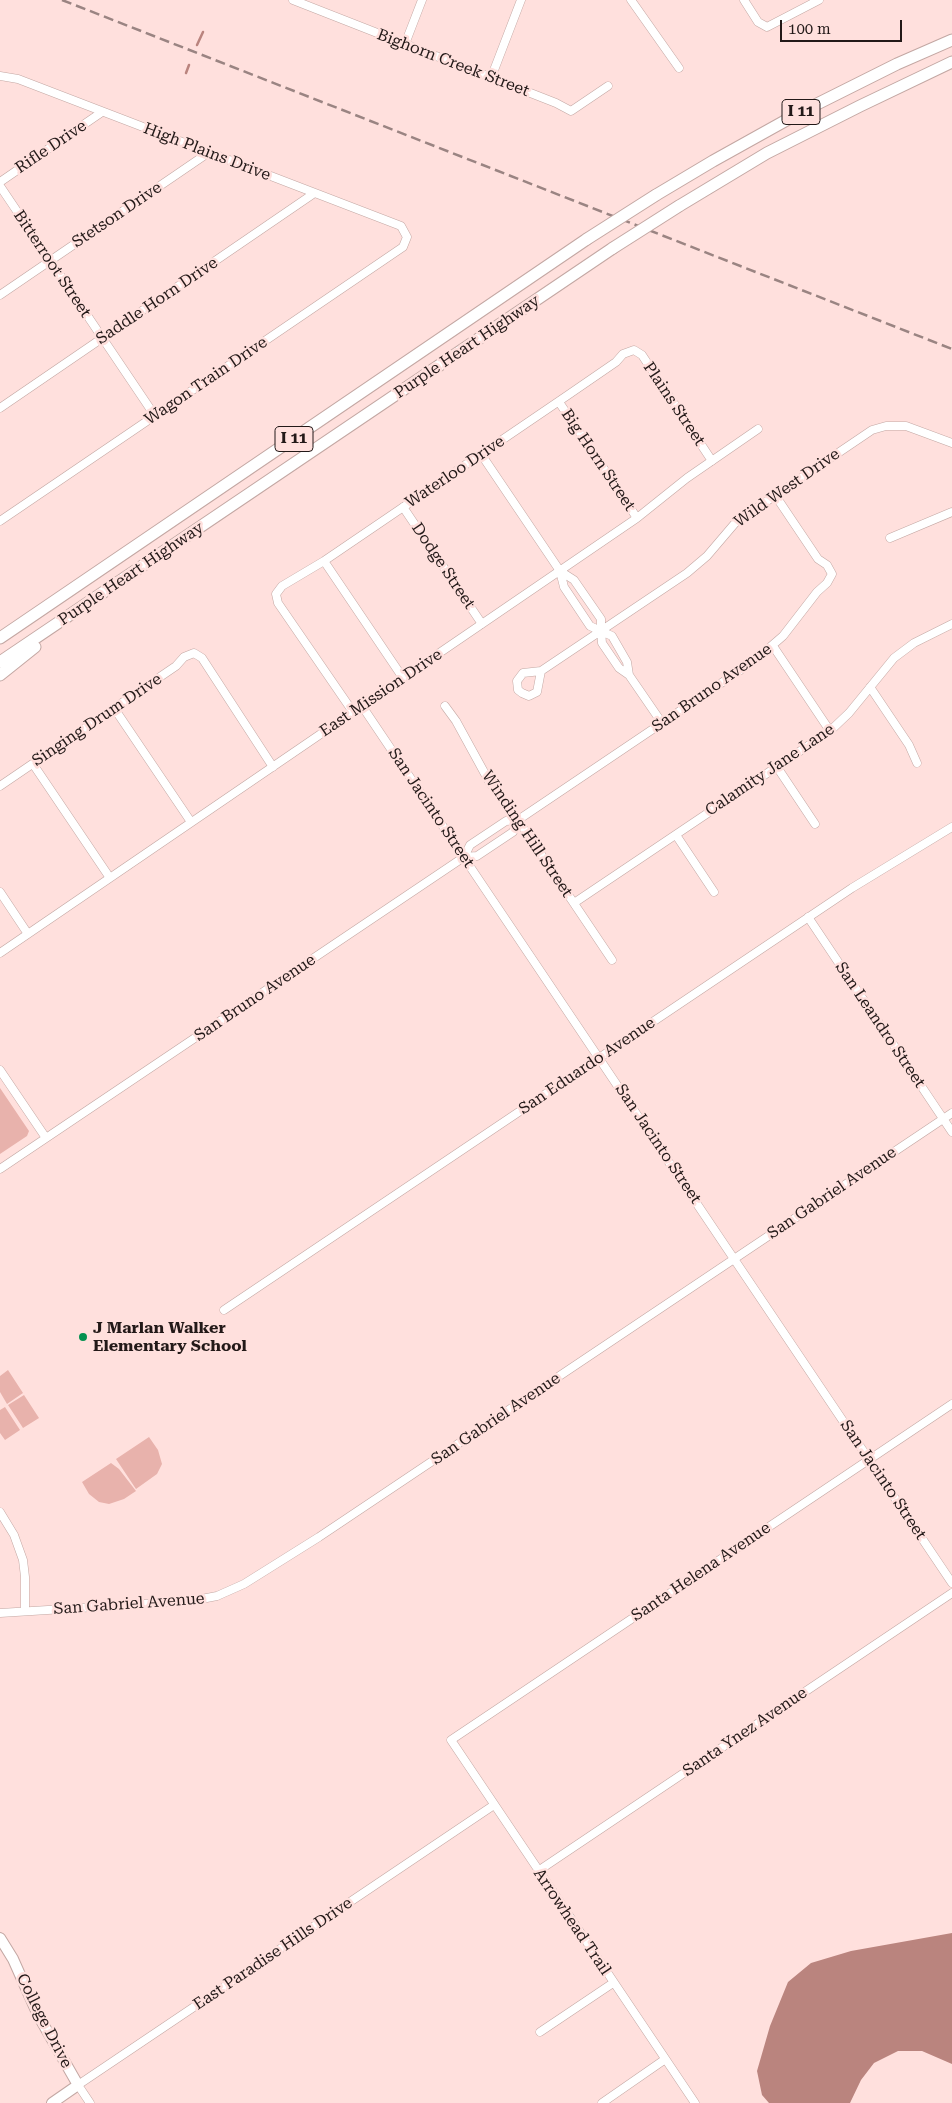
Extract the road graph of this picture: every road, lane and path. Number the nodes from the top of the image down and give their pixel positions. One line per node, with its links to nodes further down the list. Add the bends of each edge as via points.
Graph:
1 (293, 0): 8 (street, Bighorn Creek Street)
2 (320, 0): 8 (street)
3 (422, 0): 10 (street)
4 (521, 0): 14 (street)
5 (631, 0): 12 (street)
6 (744, 0): 7 (street, via 758,22 767,27)
7 (819, 0)
8 (316, 9): 10 (street, Bighorn Creek Street)
9 (952, 40): 45 (highway, Purple Heart Highway / I 11, bridge, via 809,107 656,195)
10 (405, 44): 14 (street, Bighorn Creek Street)
11 (952, 62): 41 (highway, Purple Heart Highway / I 11, bridge, via 767,153 678,206)
12 (679, 68)
13 (0, 76): 16 (street, High Plains Drive, via 18,79)
14 (491, 78): 15 (street, Bighorn Creek Street, via 571,111)
15 (608, 86)
16 (102, 112): 17 (street, High Plains Drive); 18 (street, Rifle Drive)
17 (208, 153): 20 (street, High Plains Drive); 22 (street, Stetson Drive)
18 (0, 182)
19 (0, 186): 22 (street, Bitterroot Street)
20 (313, 194): 21 (street, High Plains Drive, via 401,226); 24 (street, Saddle Horn Drive)
21 (407, 238): 28 (street, Wagon Train Drive, via 403,247)
22 (50, 261): 23 (street, Stetson Drive); 24 (street, Bitterroot Street)
23 (0, 295)
24 (102, 338): 27 (street, Saddle Horn Drive); 28 (street, Bitterroot Street)
25 (634, 350): 26 (street, Waterloo Drive, via 623,354); 32 (street, Plains Street, via 642,355)
26 (558, 402): 31 (street, Waterloo Drive); 36 (street, Big Horn Street)
27 (0, 408)
28 (155, 416): 37 (street, Wagon Train Drive)
29 (758, 429): 32 (street, East Mission Drive)
30 (952, 444): 33 (street, Wild West Drive, via 906,426 879,428)
31 (481, 454): 34 (street, Waterloo Drive); 40 (street)
32 (712, 461): 36 (street, East Mission Drive)
33 (775, 495): 44 (street, Wild West Drive, via 736,522 707,556 687,573); 46 (street, San Bruno Avenue, via 818,559 832,574)
34 (403, 507): 39 (street, Waterloo Drive); 42 (street, Dodge Street)
35 (952, 512): 38 (street)
36 (638, 518): 40 (street, East Mission Drive)
37 (0, 521)
38 (890, 538)
39 (324, 561): 51 (street); 56 (street, Waterloo Drive, via 282,586 276,594 278,604)
40 (560, 571): 42 (street, East Mission Drive); 44 (street, via 564,588 590,626); 44 (street, via 580,588 601,619)
41 (105, 592): 47 (highway, Purple Heart Highway / I 11); 49 (highway)
42 (482, 624): 51 (street, East Mission Drive)
43 (952, 624): 52 (street, Calamity Jane Lane, via 904,650)
44 (601, 631): 48 (street, Wild West Drive); 50 (street, via 602,643); 50 (street, via 612,636 627,662)
45 (0, 638)
46 (773, 646): 57 (street, San Bruno Avenue); 58 (street)
47 (0, 662)
48 (541, 671)
49 (0, 675)
50 (629, 675): 57 (street)
51 (403, 678): 53 (street, East Mission Drive)
52 (870, 688): 58 (street, Calamity Jane Lane); 59 (street, via 909,745)
53 (362, 706): 56 (street, East Mission Drive); 69 (street, San Jacinto Street)
54 (445, 706): 64 (street, Winding Hill Street, via 490,783)
55 (114, 708): 60 (street, Singing Drum Drive); 62 (street, Singing Drum Drive, via 194,653 202,658); 65 (street)
56 (353, 712): 62 (street, East Mission Drive)
57 (662, 723): 64 (street, San Bruno Avenue)
58 (830, 731): 61 (street, Calamity Jane Lane)
59 (917, 763)
60 (33, 764): 63 (street, Singing Drum Drive); 70 (street)
61 (776, 766): 66 (street); 68 (street, Calamity Jane Lane)
62 (273, 767): 65 (street, East Mission Drive)
63 (0, 786)
64 (518, 820): 69 (street, San Bruno Avenue, via 506,821 470,845); 69 (street, San Bruno Avenue, via 513,832 477,856); 73 (street, Winding Hill Street)
65 (192, 822): 70 (street, East Mission Drive)
66 (815, 824)
67 (952, 827): 74 (street, San Eduardo Avenue)
68 (676, 835): 72 (street); 73 (street, Calamity Jane Lane)
69 (464, 857): 78 (street, San Jacinto Street); 83 (street, San Bruno Avenue)
70 (110, 878): 75 (street, East Mission Drive)
71 (0, 892): 75 (street)
72 (714, 892)
73 (574, 903): 77 (street, Winding Hill Street)
74 (808, 918): 78 (street, San Eduardo Avenue); 81 (street, San Leandro Street)
75 (28, 934): 76 (street, East Mission Drive)
76 (0, 953)
77 (612, 960)
78 (600, 1058): 85 (street, San Jacinto Street); 86 (street, San Eduardo Avenue)
79 (0, 1070): 83 (street)
80 (952, 1113): 81 (street, San Gabriel Avenue)
81 (943, 1118): 82 (street, San Leandro Street); 85 (street, San Gabriel Avenue)
82 (952, 1132)
83 (46, 1138): 84 (street, San Bruno Avenue)
84 (0, 1169)
85 (734, 1259): 88 (street, San Jacinto Street); 92 (street, San Gabriel Avenue, via 320,1537 229,1592 204,1600)
86 (224, 1310)
87 (952, 1404): 88 (street, Santa Helena Avenue)
88 (869, 1460): 90 (street, San Jacinto Street); 94 (street, Santa Helena Avenue)
89 (0, 1512): 92 (street, via 14,1535 23,1560)
90 (952, 1582)
91 (952, 1593): 96 (street, Santa Ynez Avenue)
92 (25, 1611): 93 (street, San Gabriel Avenue)
93 (0, 1613)
94 (451, 1740): 95 (street, Arrowhead Trail)
95 (494, 1805): 96 (street, Arrowhead Trail); 101 (street, East Paradise Hills Drive)
96 (538, 1871): 98 (street, Arrowhead Trail)
97 (0, 1938): 101 (main road, College Drive, via 14,1960 38,2015)
98 (613, 1983): 99 (street); 100 (street, Arrowhead Trail)
99 (540, 2032)
100 (664, 2060): 104 (street); 105 (street, Arrowhead Trail)
101 (78, 2085): 102 (main road, East Paradise Hills Drive); 103 (street, College Drive)
102 (52, 2103)
103 (90, 2103)
104 (602, 2103)
105 (695, 2103)

